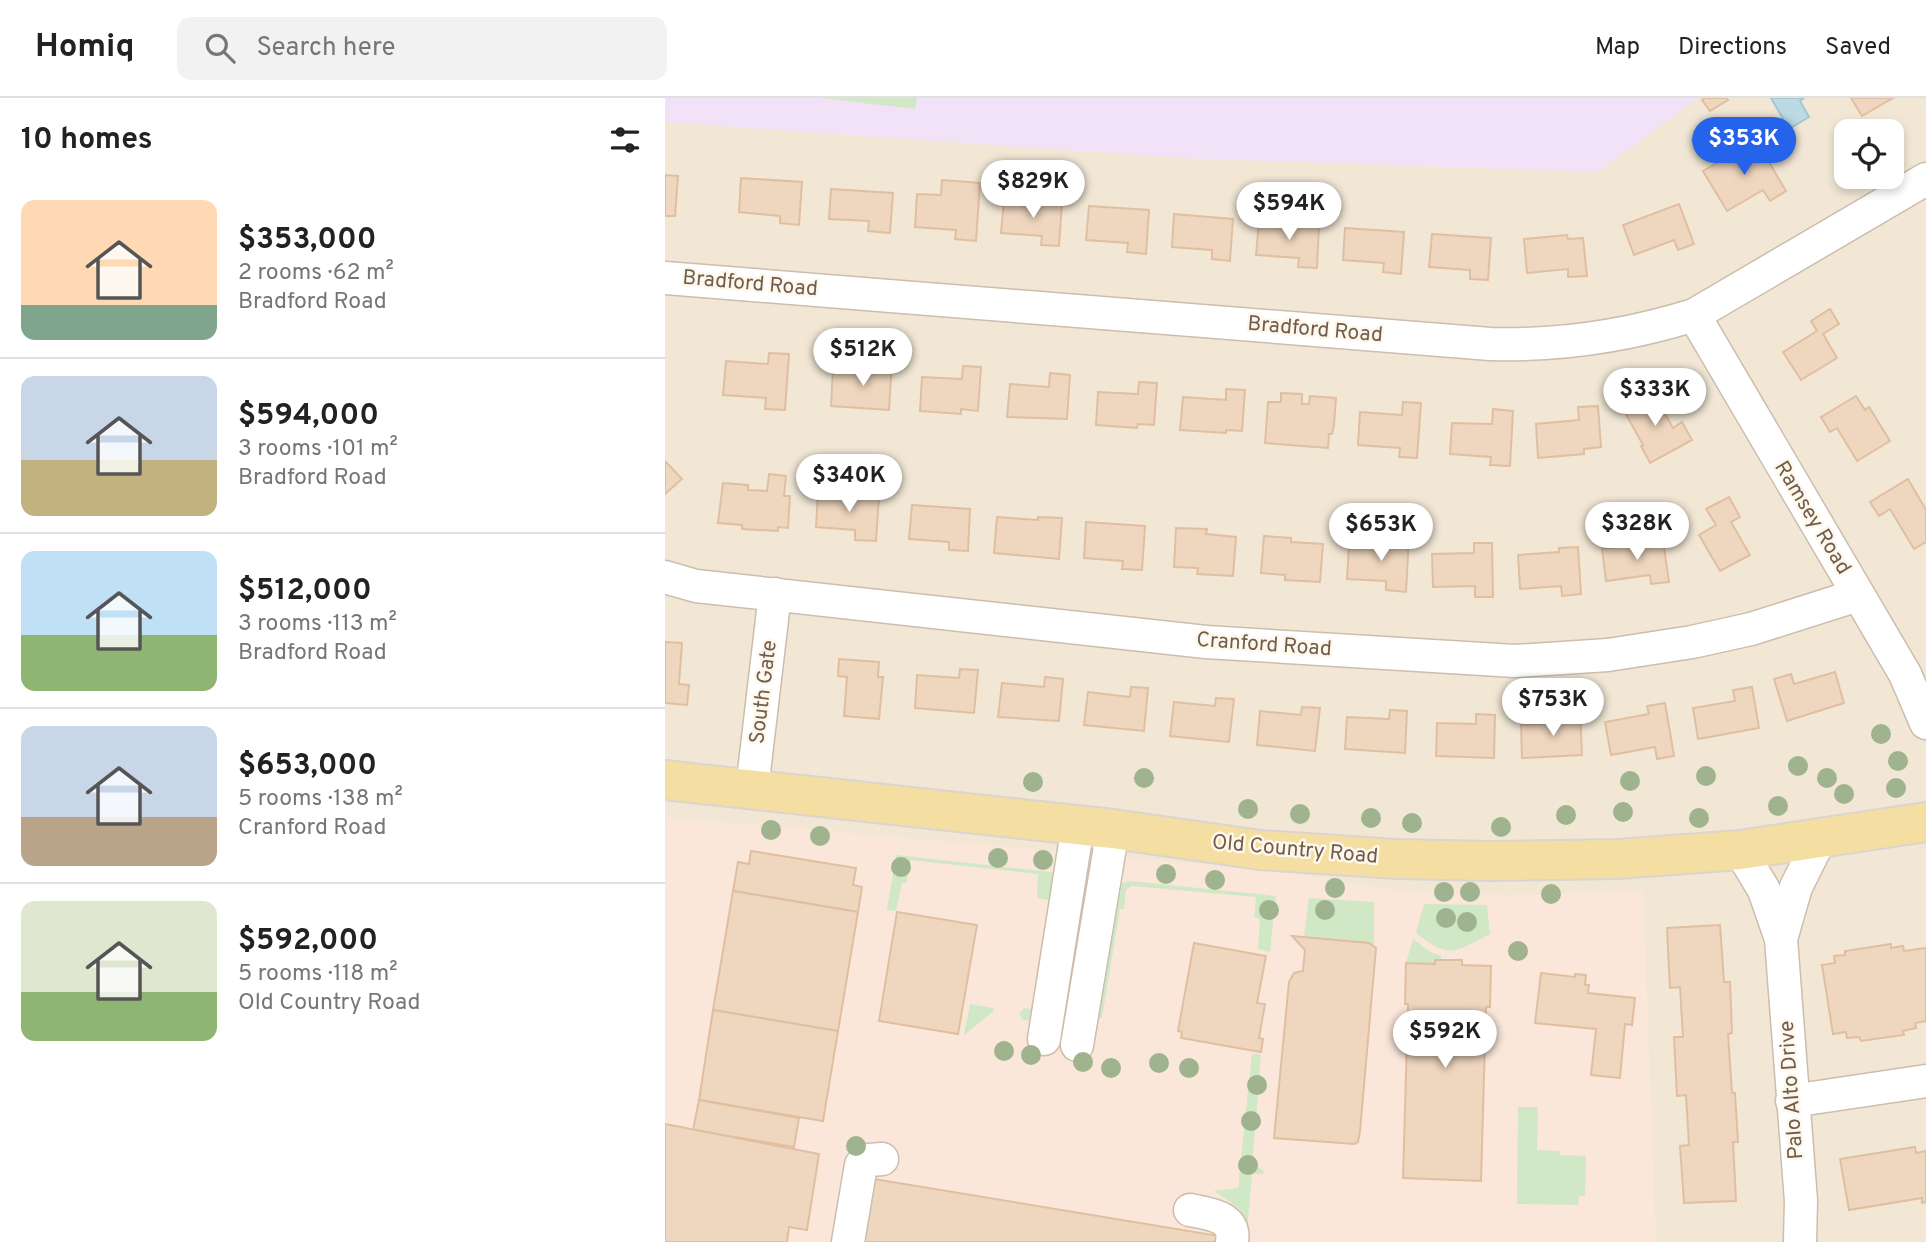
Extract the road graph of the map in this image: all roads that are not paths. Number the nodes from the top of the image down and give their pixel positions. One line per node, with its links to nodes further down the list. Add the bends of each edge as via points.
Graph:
1 (1926, 179): 3 (street, Bradford Road)
2 (665, 278): 3 (street, Bradford Road, via 1490,344 1583,340)
3 (1694, 315): 6 (street, Ramsey Road)
4 (665, 577): 5 (street, Cranford Road, via 696,586)
5 (775, 594): 6 (street, Cranford Road, via 1206,642 1515,661 1608,655 1692,642 1751,629); 9 (street, South Gate)
6 (1858, 595): 7 (street, Ramsey Road, via 1905,674)
7 (1926, 723)
8 (665, 780): 9 (main road, Old Country Road)
9 (752, 789): 11 (main road, Old Country Road)
10 (1926, 822): 12 (main road, Old Country Road)
11 (1096, 827): 13 (main road, Old Country Road, via 1260,850 1396,859 1618,859); 15 (street); 16 (street)
12 (1820, 839): 13 (main road, Old Country Road); 14 (street, Palo Alto Drive, via 1796,887)
13 (1740, 850): 14 (street, Palo Alto Drive, via 1764,890)
14 (1781, 939): 18 (street, Palo Alto Drive)
15 (1044, 1039)
16 (1077, 1045)
17 (1926, 1081): 18 (street)
18 (1792, 1101): 23 (street, Palo Alto Drive)
19 (882, 1159): 21 (street, via 860,1165)
20 (1190, 1210): 22 (street, via 1229,1223)
21 (848, 1242)
22 (1232, 1242)
23 (1800, 1242)

